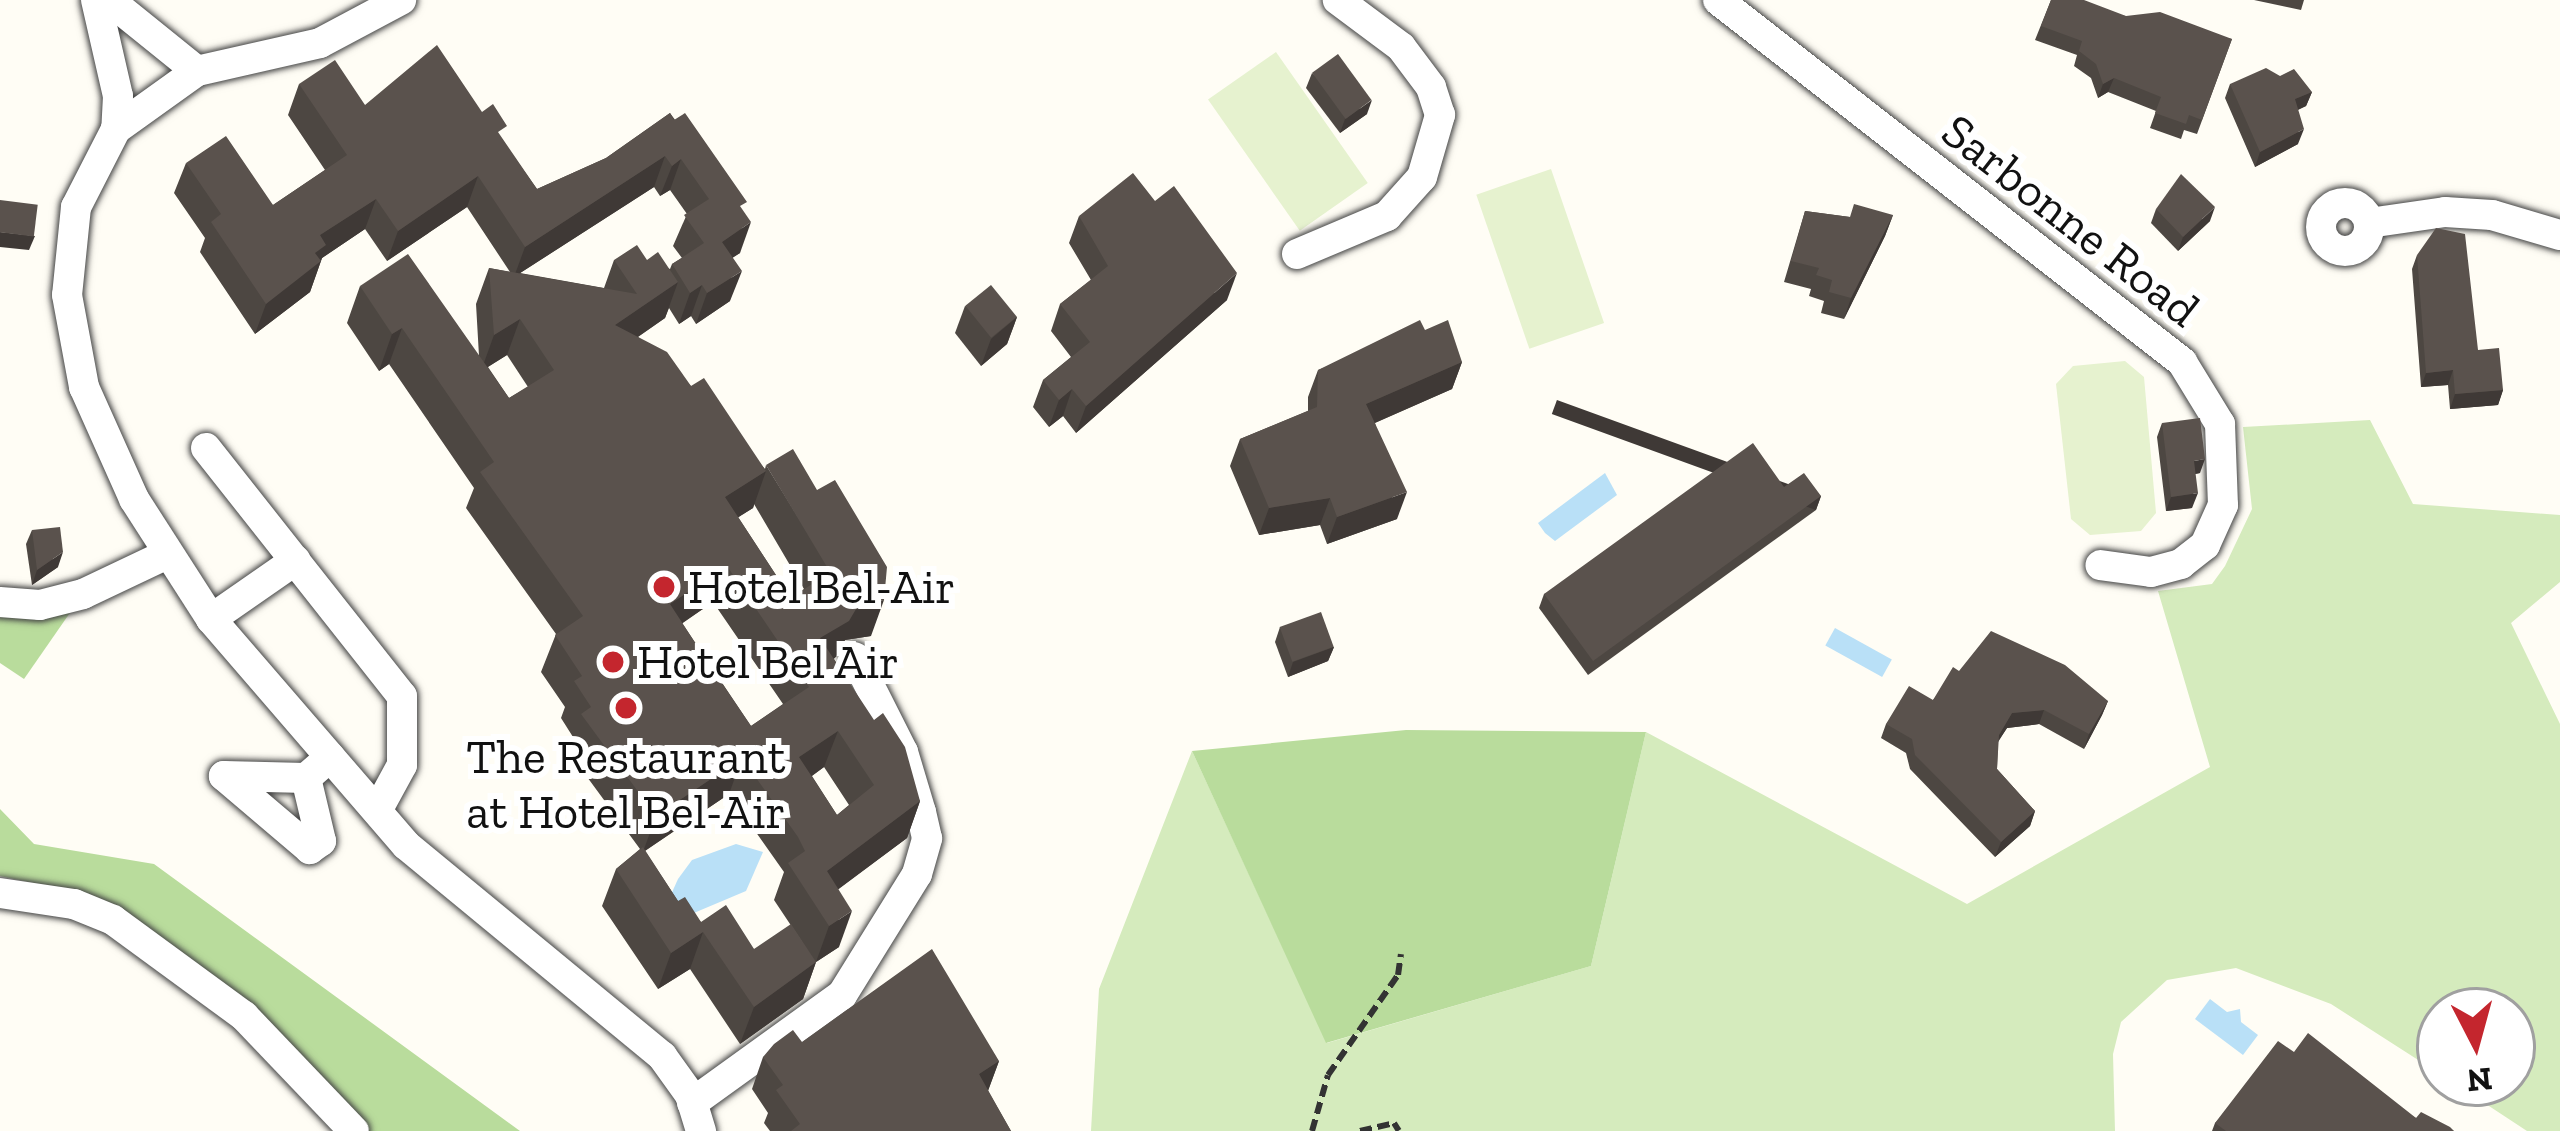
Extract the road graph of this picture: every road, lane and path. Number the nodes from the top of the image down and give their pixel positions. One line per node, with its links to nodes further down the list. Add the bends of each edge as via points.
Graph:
1 (96, 0): 7 (street, via 118,96)
2 (109, 0): 6 (street)
3 (401, 0): 6 (street, via 320,43)
4 (1338, 0): 10 (street, via 1401,47 1441,115 1421,177 1387,216)
5 (1718, 0): 14 (street, Sarbonne Road, via 2182,362 2220,424 2223,505 2205,544 2181,564 2150,572)
6 (197, 70): 7 (street)
7 (116, 129): 12 (street, via 76,207 67,295 84,387)
8 (2369, 223): 9 (street, via 2492,214)
9 (2560, 235)
10 (1297, 254)
11 (206, 448): 13 (street)
12 (165, 555): 15 (street, via 83,594 40,605); 16 (street)
13 (296, 560): 16 (street); 20 (street, via 401,696 402,765)
14 (2099, 566)
15 (0, 602)
16 (212, 619): 18 (street)
17 (855, 658): 23 (street, via 903,752 921,812 927,838 917,874 842,995)
18 (330, 757): 19 (street); 20 (street)
19 (306, 778)
20 (377, 811): 23 (street, via 457,890 613,1009 662,1056)
21 (0, 893): 24 (street, via 74,904 113,920 244,1016)
22 (1401, 954): 25 (path, via 1388,993 1328,1075)
23 (697, 1117)
24 (354, 1131)
25 (1312, 1131)
26 (1360, 1131): 27 (path, via 1394,1123)
27 (1399, 1131)

